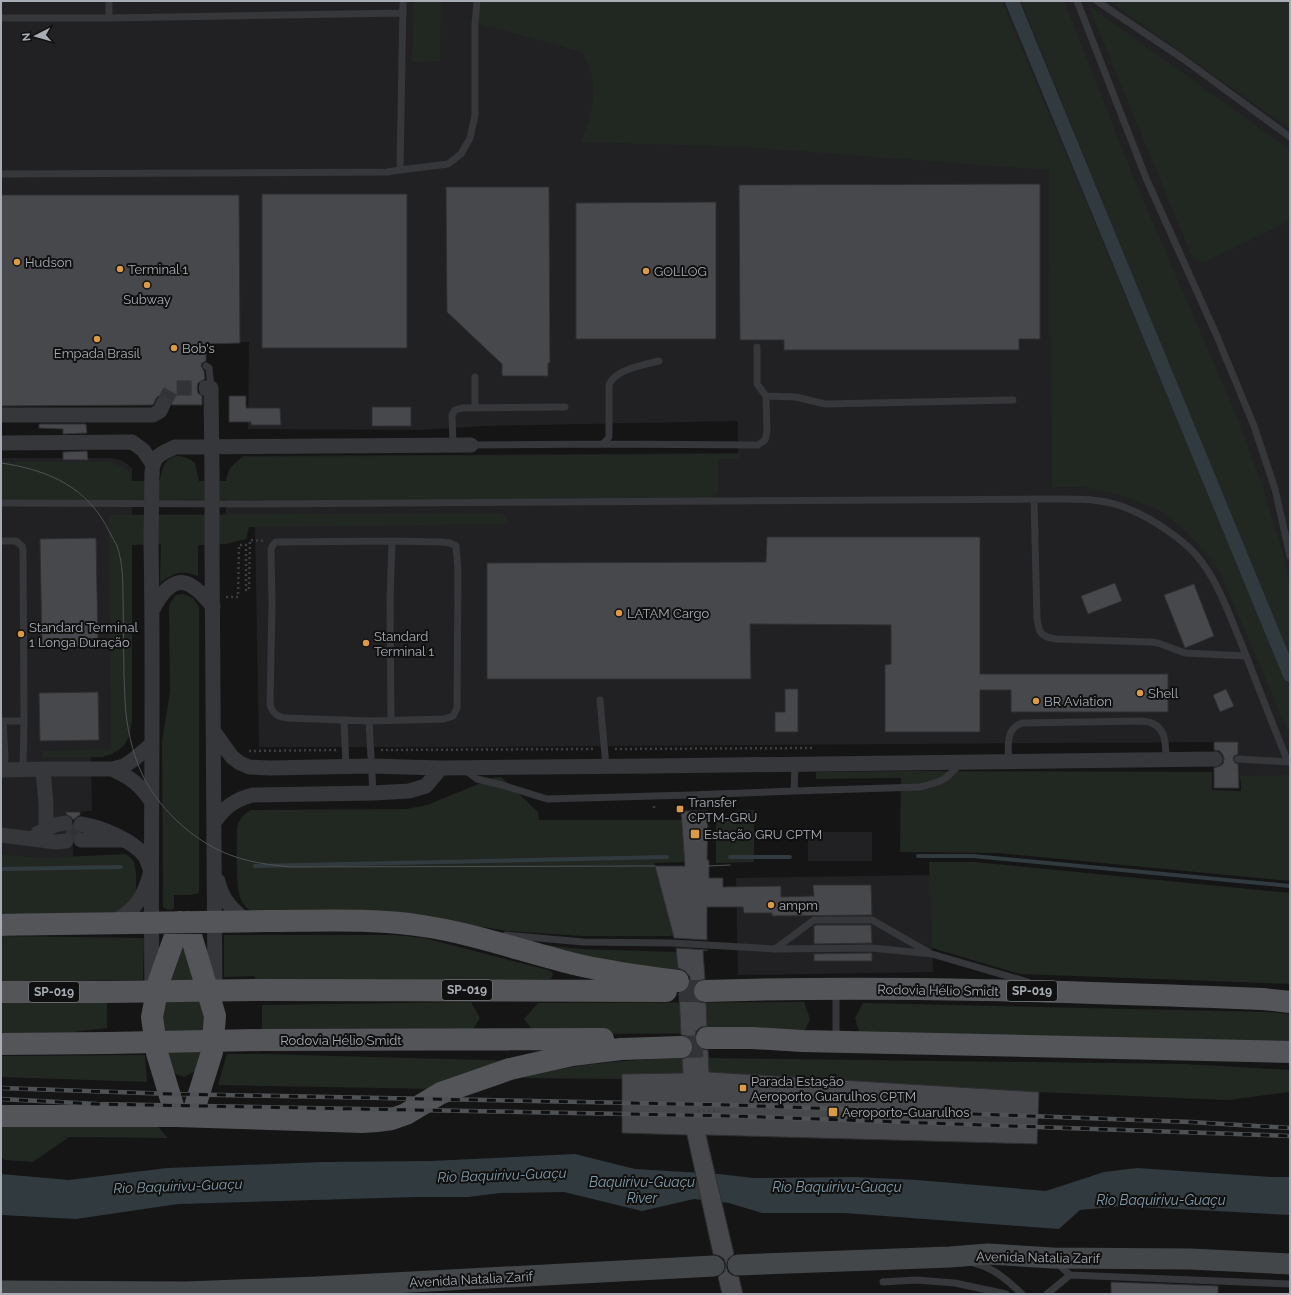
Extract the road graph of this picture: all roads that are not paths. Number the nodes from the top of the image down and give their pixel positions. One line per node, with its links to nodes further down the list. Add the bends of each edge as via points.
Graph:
1 (109, 1): 8 (lane)
2 (403, 1): 6 (lane)
3 (477, 1): 10 (lane, via 475,115 470,138 461,154 448,164)
4 (1077, 1): 33 (lane, via 1146,178 1254,426 1275,489)
5 (1096, 1): 9 (lane, via 1182,58)
6 (404, 13): 8 (lane); 10 (lane)
7 (1, 18): 8 (lane)
8 (109, 18)
9 (1290, 137)
10 (400, 170): 11 (lane)
11 (1, 174)
12 (757, 347): 17 (lane, via 758,384)
13 (659, 361): 24 (lane, via 621,372 611,380 610,436)
14 (206, 366): 16 (lane, via 210,372)
15 (475, 377): 21 (lane)
16 (209, 388): 27 (street)
17 (766, 396): 18 (lane, via 796,396 825,404); 24 (lane, via 767,432 765,440 758,445)
18 (1013, 400)
19 (164, 404): 22 (street, via 160,411 153,415)
20 (565, 407): 21 (lane)
21 (475, 408): 25 (lane, via 455,410 452,415)
22 (1, 415)
23 (1, 443): 28 (street, via 132,442 143,450)
24 (602, 444): 26 (lane)
25 (453, 445): 26 (street); 27 (street)
26 (471, 445)
27 (212, 447): 28 (street, via 175,447 160,454); 34 (street, bridge)
28 (152, 468): 35 (street, bridge)
29 (1034, 499): 30 (lane); 36 (lane, via 1088,499 1120,505 1147,517 1177,538 1200,560 1212,578 1226,605); 36 (lane, via 1037,619 1040,632 1044,636 1056,639 1150,642 1185,653)
30 (1, 503)
31 (1, 541): 41 (lane, via 16,541 23,550)
32 (392, 541): 38 (lane, via 276,542 272,549 271,709 280,717); 39 (lane); 39 (lane, via 442,542 453,544 456,548 458,688 454,716 444,719)
33 (1290, 556)
34 (213, 607): 35 (street, via 198,589 184,582 170,585); 43 (street)
35 (153, 609): 44 (street)
36 (1246, 656): 49 (lane)
37 (600, 700): 53 (lane)
38 (344, 720): 42 (lane); 54 (lane)
39 (391, 720): 42 (lane)
40 (2, 721): 41 (lane); 60 (lane, via 5,758)
41 (24, 721): 57 (lane)
42 (369, 721): 52 (lane)
43 (214, 732): 54 (street, via 232,757 249,767); 64 (street)
44 (152, 744): 59 (street, via 129,763); 63 (street)
45 (1214, 759): 46 (street)
46 (1166, 760): 48 (street); 48 (lane, via 1166,742 1162,730 1156,724 1142,721 1022,724 1012,728 1010,733)
47 (1238, 760): 49 (lane)
48 (1009, 762): 50 (street)
49 (1289, 762)
50 (960, 763): 51 (street); 61 (lane, via 949,776 935,784 920,787)
51 (794, 764): 53 (street); 61 (lane)
52 (371, 766): 54 (street); 56 (street); 62 (lane)
53 (606, 766): 55 (street)
54 (346, 767)
55 (462, 767): 56 (street); 61 (lane, via 477,780 547,799)
56 (442, 768): 62 (street, via 426,786 409,791)
57 (23, 769): 58 (street); 60 (street)
58 (44, 769): 59 (street); 68 (street)
59 (112, 769): 63 (street, via 134,780)
60 (2, 773)
61 (794, 791)
62 (373, 793): 64 (street, via 253,794 235,801 218,815)
63 (152, 802): 70 (street)
64 (214, 823): 69 (street)
65 (66, 832): 68 (street)
66 (81, 832): 70 (street, via 104,829 125,840 145,856)
67 (1, 835): 68 (street, via 29,839)
68 (46, 835)
69 (214, 868): 73 (street); 74 (street, via 219,889 228,905)
70 (151, 871): 71 (street); 75 (street, via 147,888 135,906)
71 (151, 922): 72 (main road); 75 (main road); 86 (street)
72 (184, 922): 73 (main road); 85 (main road); 86 (main road, via 159,982)
73 (215, 922): 74 (main road); 85 (street)
74 (246, 922): 77 (main road, via 349,921)
75 (112, 923): 76 (main road)
76 (1, 925)
77 (432, 927): 78 (lane, via 583,942 672,943); 83 (main road, SP-019, bridge, via 584,966 648,977 679,986)
78 (775, 949): 79 (lane, via 872,948); 79 (lane, via 814,920 872,920)
79 (932, 954): 82 (lane)
80 (705, 986): 81 (main road, Rodovia Hélio Smidt / SP-019, via 744,982 773,989)
81 (836, 989): 82 (main road, Rodovia Hélio Smidt / SP-019); 87 (lane)
82 (1057, 991): 84 (main road, Rodovia Hélio Smidt / SP-019)
83 (1, 992)
84 (1290, 1002)
85 (215, 1016): 92 (main road, via 212,1052)
86 (152, 1017): 92 (main road, via 157,1053)
87 (836, 1041): 88 (main road, via 752,1038); 90 (main road)
88 (707, 1042)
89 (1, 1044): 92 (main road, Rodovia Hélio Smidt, bridge, via 262,1040 681,1043 572,1055 510,1069 441,1093 406,1114 392,1119 362,1122)
90 (1290, 1052)
91 (1, 1116): 92 (main road)
92 (184, 1116)
93 (950, 1257): 94 (main road, Avenida Natalia Zarif, via 988,1254); 96 (main road, Avenida Natalia Zarif); 104 (lane, via 993,1270)
94 (1053, 1258): 95 (main road, Avenida Natalia Zarif, via 1190,1259); 98 (lane)
95 (1290, 1264)
96 (738, 1265)
97 (714, 1266): 102 (main road, Avenida Natalia Zarif)
98 (1070, 1275): 100 (lane); 105 (lane)
99 (883, 1282): 103 (lane, via 916,1280 955,1283)
100 (1290, 1284)
101 (1, 1291): 102 (main road, Avenida Natalia Zarif)
102 (226, 1292)
103 (1006, 1294)
104 (1022, 1294)
105 (1047, 1294)

